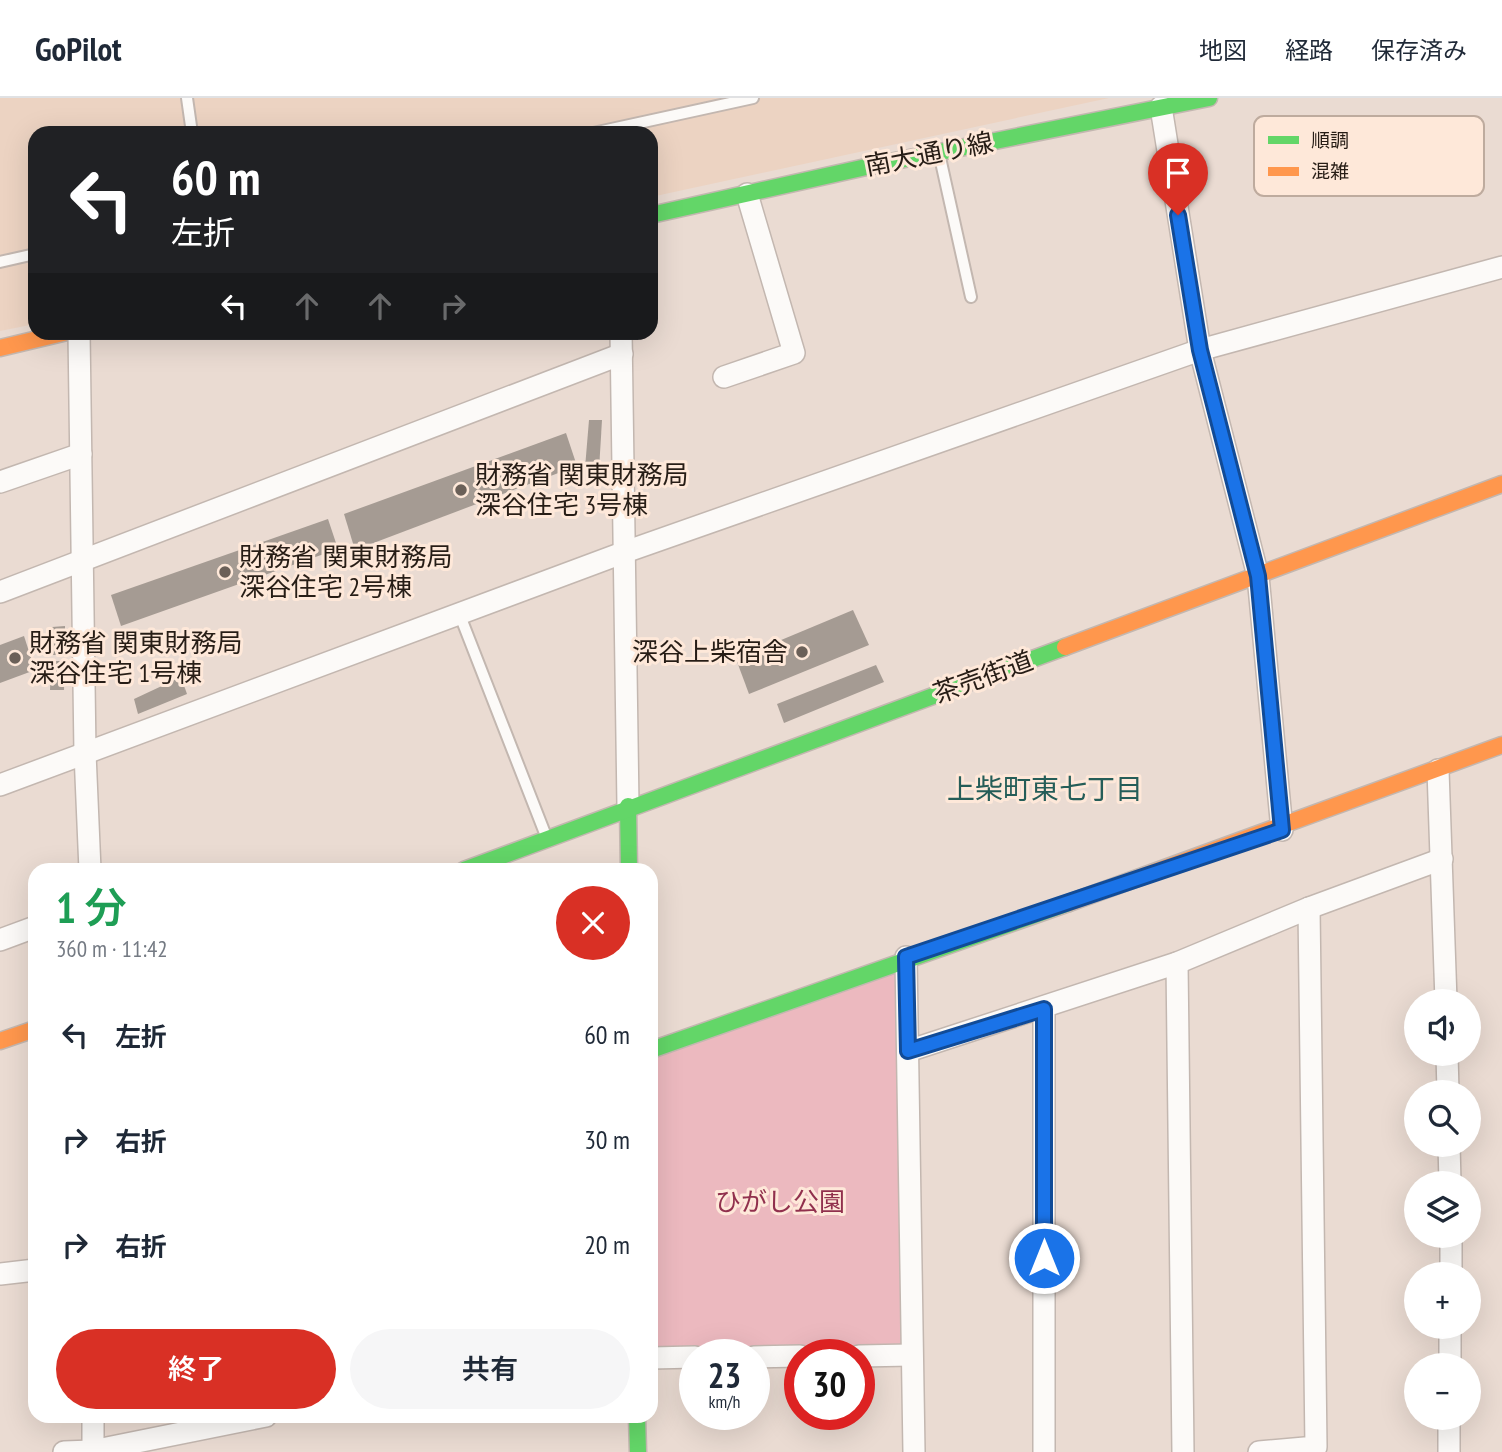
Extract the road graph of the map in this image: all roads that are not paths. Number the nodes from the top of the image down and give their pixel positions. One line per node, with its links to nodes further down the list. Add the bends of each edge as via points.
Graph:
1 (187, 98): 5 (lane)
2 (753, 98): 6 (lane)
3 (1209, 98): 4 (street, 南大通り線)
4 (1161, 107): 7 (street, 南大通り線); 18 (street)
5 (191, 126)
6 (625, 126)
7 (939, 152): 8 (street, 南大通り線); 13 (lane)
8 (747, 194): 9 (street, 南大通り線); 20 (street, via 794,353)
9 (658, 213)
10 (28, 256): 11 (lane)
11 (0, 262)
12 (1502, 267): 18 (street)
13 (971, 297)
14 (34, 340): 17 (street)
15 (79, 340): 21 (street)
16 (621, 340): 19 (street)
17 (0, 348)
18 (1200, 350): 24 (street); 26 (street)
19 (622, 354): 24 (street); 25 (street)
20 (724, 377)
21 (81, 454): 22 (street); 25 (street)
22 (0, 482)
23 (1502, 484): 26 (street, 茶売街道)
24 (625, 552): 28 (street); 33 (street)
25 (83, 563): 27 (street); 30 (street)
26 (1258, 576): 33 (street, 茶売街道); 34 (street)
27 (0, 592)
28 (459, 614): 30 (street); 35 (lane)
29 (1502, 745): 31 (street)
30 (85, 753): 32 (street); 37 (street)
31 (1438, 770): 34 (street); 36 (street)
32 (0, 785)
33 (628, 806): 35 (street, 茶売街道); 39 (street)
34 (1282, 830): 43 (street)
35 (547, 838): 38 (street, 茶売街道)
36 (1443, 859): 40 (street); 45 (street)
37 (90, 863)
38 (482, 863)
39 (629, 863)
40 (1309, 908): 44 (street); 67 (street, via 1316,1447)
41 (28, 930): 42 (street)
42 (0, 940)
43 (906, 957): 49 (street); 50 (street)
44 (1177, 963): 46 (street); 66 (street)
45 (1446, 989)
46 (1044, 1009): 50 (street); 65 (street)
47 (28, 1031): 48 (street)
48 (0, 1041)
49 (658, 1046)
50 (908, 1051): 53 (street)
51 (28, 1271): 52 (street)
52 (0, 1274)
53 (911, 1355): 54 (street); 64 (street)
54 (875, 1356)
55 (679, 1357): 56 (street)
56 (658, 1358)
57 (93, 1423): 61 (street)
58 (231, 1423): 61 (street)
59 (637, 1423): 63 (street)
60 (1449, 1430): 68 (street)
61 (92, 1451): 62 (street)
62 (64, 1452)
63 (638, 1452)
64 (914, 1452)
65 (1044, 1452)
66 (1182, 1452)
67 (1259, 1452)
68 (1449, 1452)

